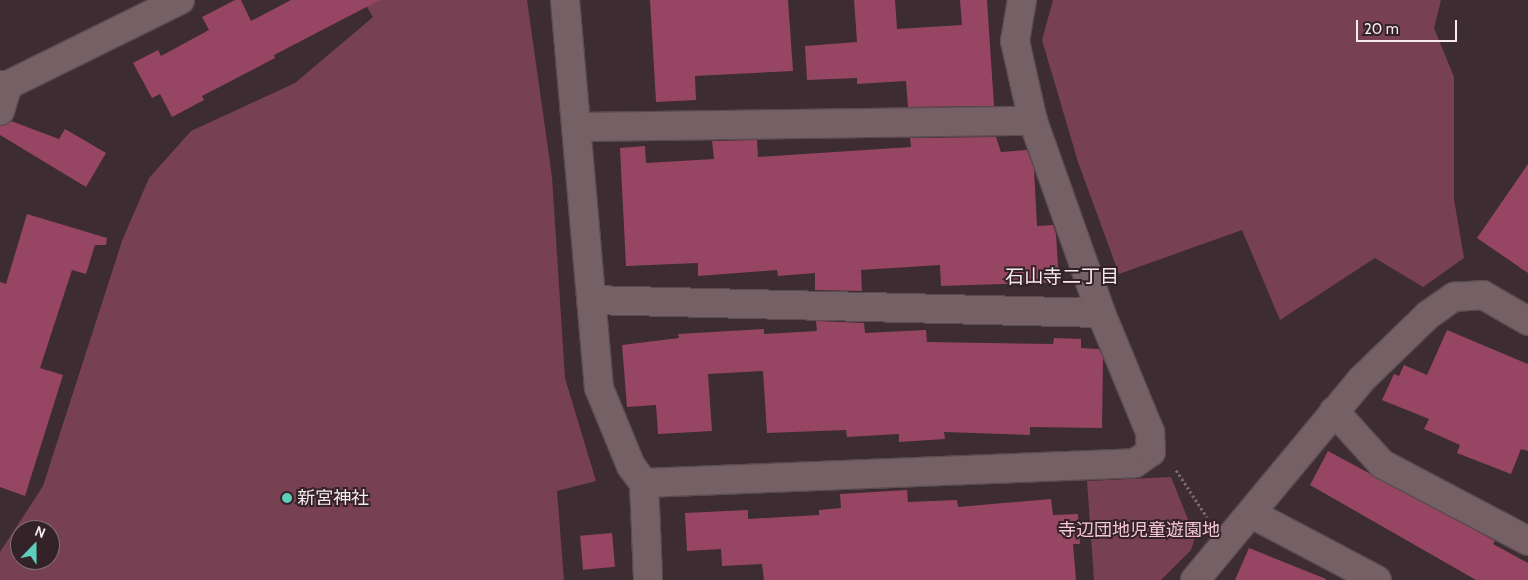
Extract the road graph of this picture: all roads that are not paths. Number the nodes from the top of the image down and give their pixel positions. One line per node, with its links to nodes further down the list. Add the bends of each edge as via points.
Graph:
1 (180, 0): 4 (street)
2 (565, 0): 7 (street)
3 (1022, 0): 6 (street, via 1015,42)
4 (4, 85): 5 (street)
5 (0, 111)
6 (1033, 121): 7 (street); 9 (street)
7 (576, 127): 8 (street)
8 (591, 300): 9 (street); 12 (street, via 599,388 631,466)
9 (1101, 313): 12 (street, via 1150,432 1152,452 1135,463)
10 (1527, 318): 11 (street, via 1482,296 1454,297 1428,315)
11 (1334, 411): 13 (street); 14 (street, via 1382,464)
12 (644, 483): 15 (street)
13 (1252, 514): 16 (street); 17 (street)
14 (1528, 541)
15 (648, 580)
16 (1195, 580)
17 (1377, 580)

